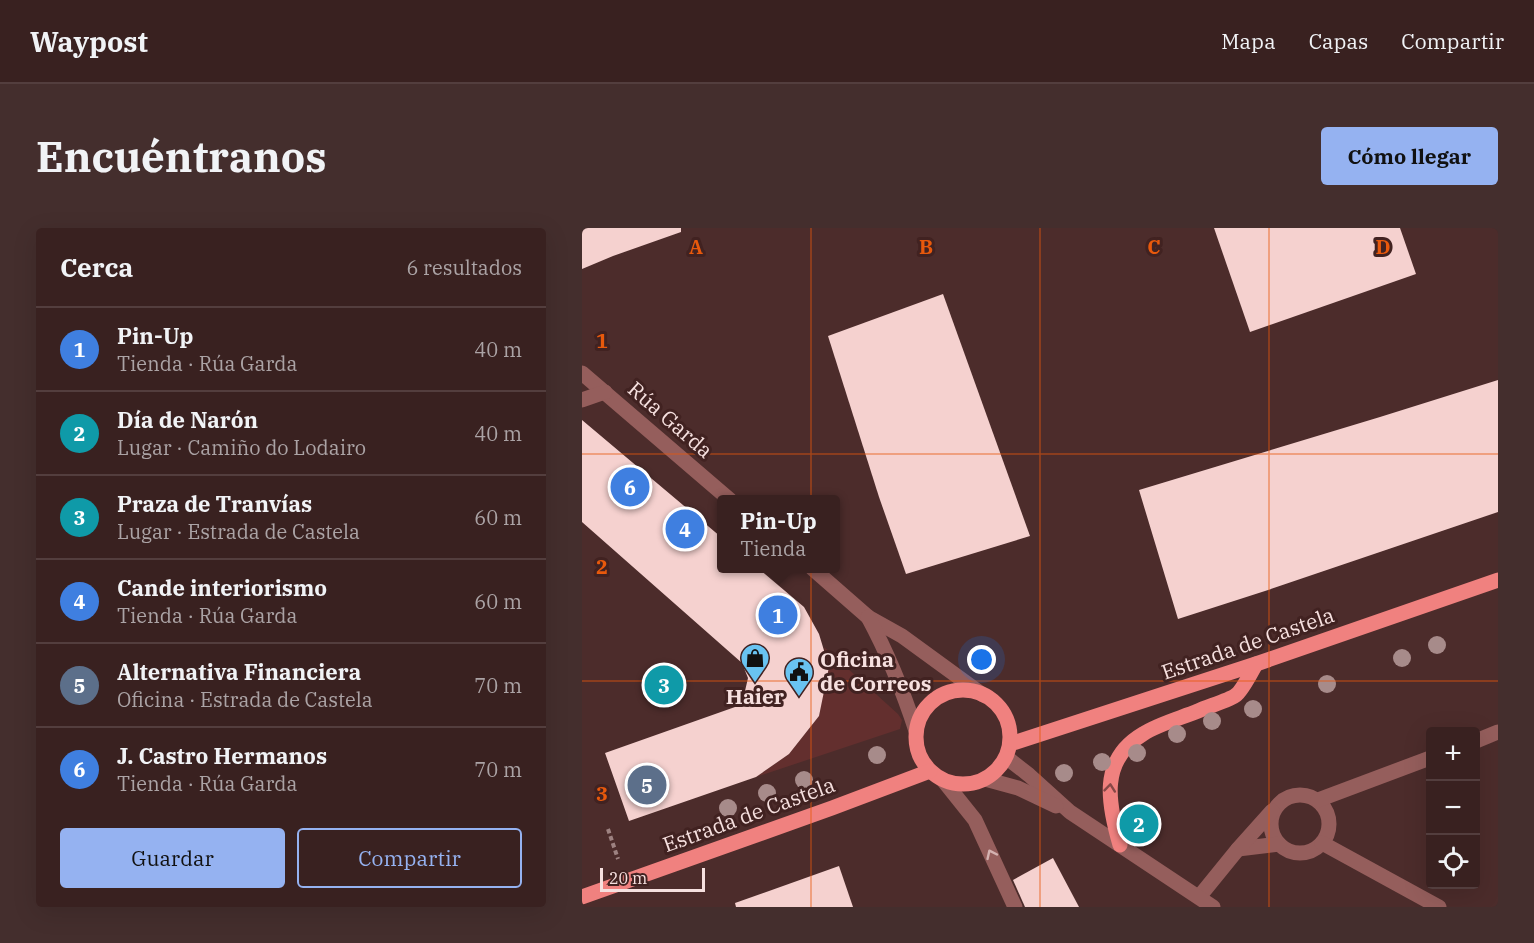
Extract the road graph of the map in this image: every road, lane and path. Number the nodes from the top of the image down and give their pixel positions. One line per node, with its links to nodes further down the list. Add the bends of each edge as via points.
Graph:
1 (582, 373): 2 (street, Rúa Garda)
2 (605, 392): 3 (street); 4 (street, Rúa Garda)
3 (582, 400)
4 (724, 495)
5 (818, 573): 7 (street)
6 (1498, 580): 8 (main road, Estrada de Castela)
7 (868, 617): 9 (street, via 902,636); 10 (street, via 904,692)
8 (1256, 664): 13 (main road, Estrada de Castela); 22 (main road, one-way to 8, via 1109,800 1119,756 1144,733 1237,695)
9 (983, 695): 10 (main road, via 954,690 940,696 928,705); 13 (main road, via 1005,715 1010,729)
10 (916, 731): 15 (main road, via 916,746 922,759)
11 (1498, 732): 12 (street)
12 (1480, 739)
13 (1008, 751): 16 (main road, via 997,770); 19 (street)
14 (1426, 760): 17 (street)
15 (937, 775): 16 (main road, via 956,784); 24 (main road, Estrada de Castela); 26 (street, one-way to 15, via 975,820)
16 (985, 779): 19 (street, via 1018,788)
17 (1318, 800): 18 (street, via 1299,794 1289,796); 20 (street, via 1330,825)
18 (1275, 808): 21 (street, via 1270,827); 23 (street)
19 (1070, 812): 22 (street)
20 (1322, 843): 21 (street, via 1306,853 1286,850); 28 (street)
21 (1279, 844): 23 (street)
22 (1120, 845): 25 (street)
23 (1238, 849): 25 (street)
24 (582, 897)
25 (1199, 897): 27 (street)
26 (1015, 907)
27 (1213, 907)
28 (1439, 907)

